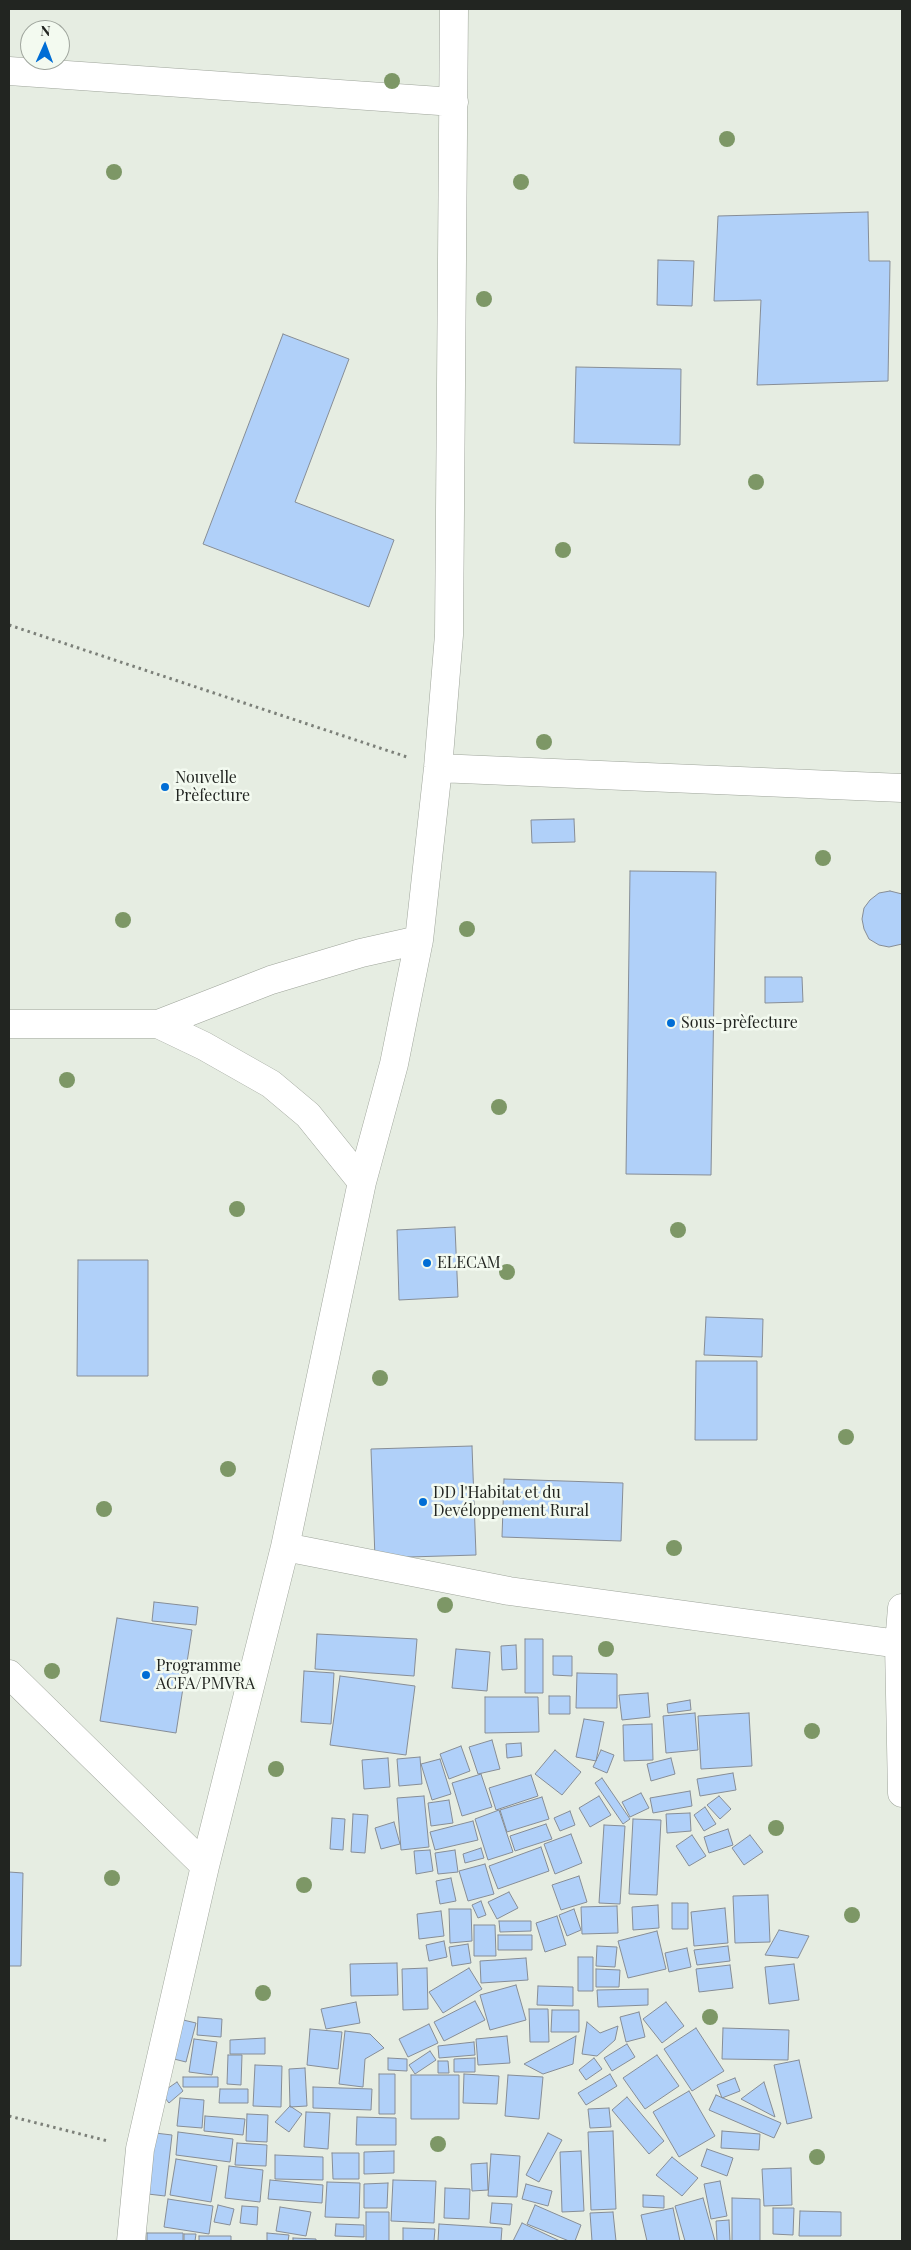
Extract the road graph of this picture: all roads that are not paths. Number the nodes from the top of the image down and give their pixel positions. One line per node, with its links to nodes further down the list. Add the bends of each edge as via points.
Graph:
1 (454, 9): 3 (street)
2 (9, 71): 3 (street)
3 (454, 102): 4 (street, via 449,635)
4 (438, 768): 5 (street); 6 (street)
5 (902, 788)
6 (419, 940): 8 (street, via 361,953 271,980); 9 (street, via 394,1064)
7 (9, 1024): 8 (street)
8 (158, 1024): 9 (street, via 271,1084 308,1115)
9 (362, 1182): 10 (street)
10 (285, 1548): 12 (street, via 509,1591); 15 (street)
11 (902, 1608): 12 (street)
12 (899, 1644): 14 (street)
13 (9, 1674): 15 (street)
14 (902, 1793)
15 (205, 1866): 16 (street, via 140,2149)
16 (132, 2241)

